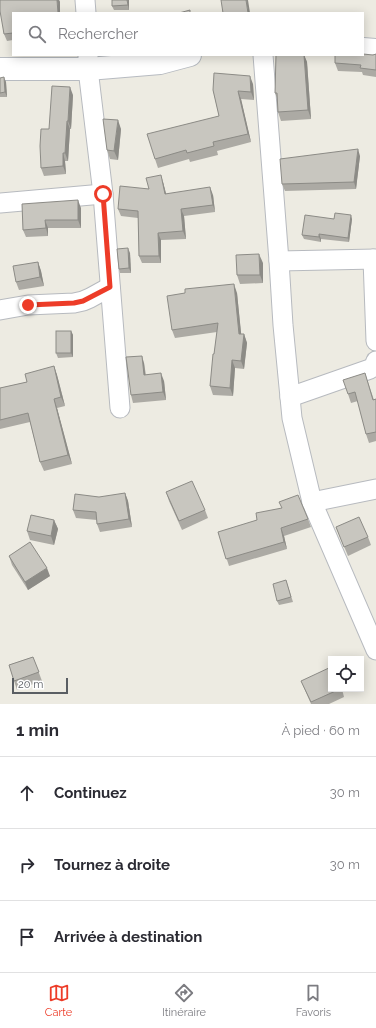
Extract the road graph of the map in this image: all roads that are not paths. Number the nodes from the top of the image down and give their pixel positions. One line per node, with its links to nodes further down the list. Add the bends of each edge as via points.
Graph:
1 (85, 0): 2 (street)
2 (86, 12)
3 (364, 49): 4 (street)
4 (376, 50)
5 (186, 56): 7 (street, via 160,63)
6 (263, 56): 12 (street)
7 (88, 62): 8 (street); 9 (street)
8 (0, 68)
9 (103, 194): 10 (street); 13 (street)
10 (0, 203)
11 (374, 259): 12 (street); 15 (street)
12 (279, 261): 17 (street)
13 (110, 287): 14 (street, via 74,303 28,305); 18 (street)
14 (0, 310)
15 (376, 342)
16 (376, 360): 17 (street, via 370,369)
17 (290, 397): 20 (street, via 292,418)
18 (120, 408)
19 (376, 489): 20 (street)
20 (312, 502): 21 (street)
21 (376, 650)

